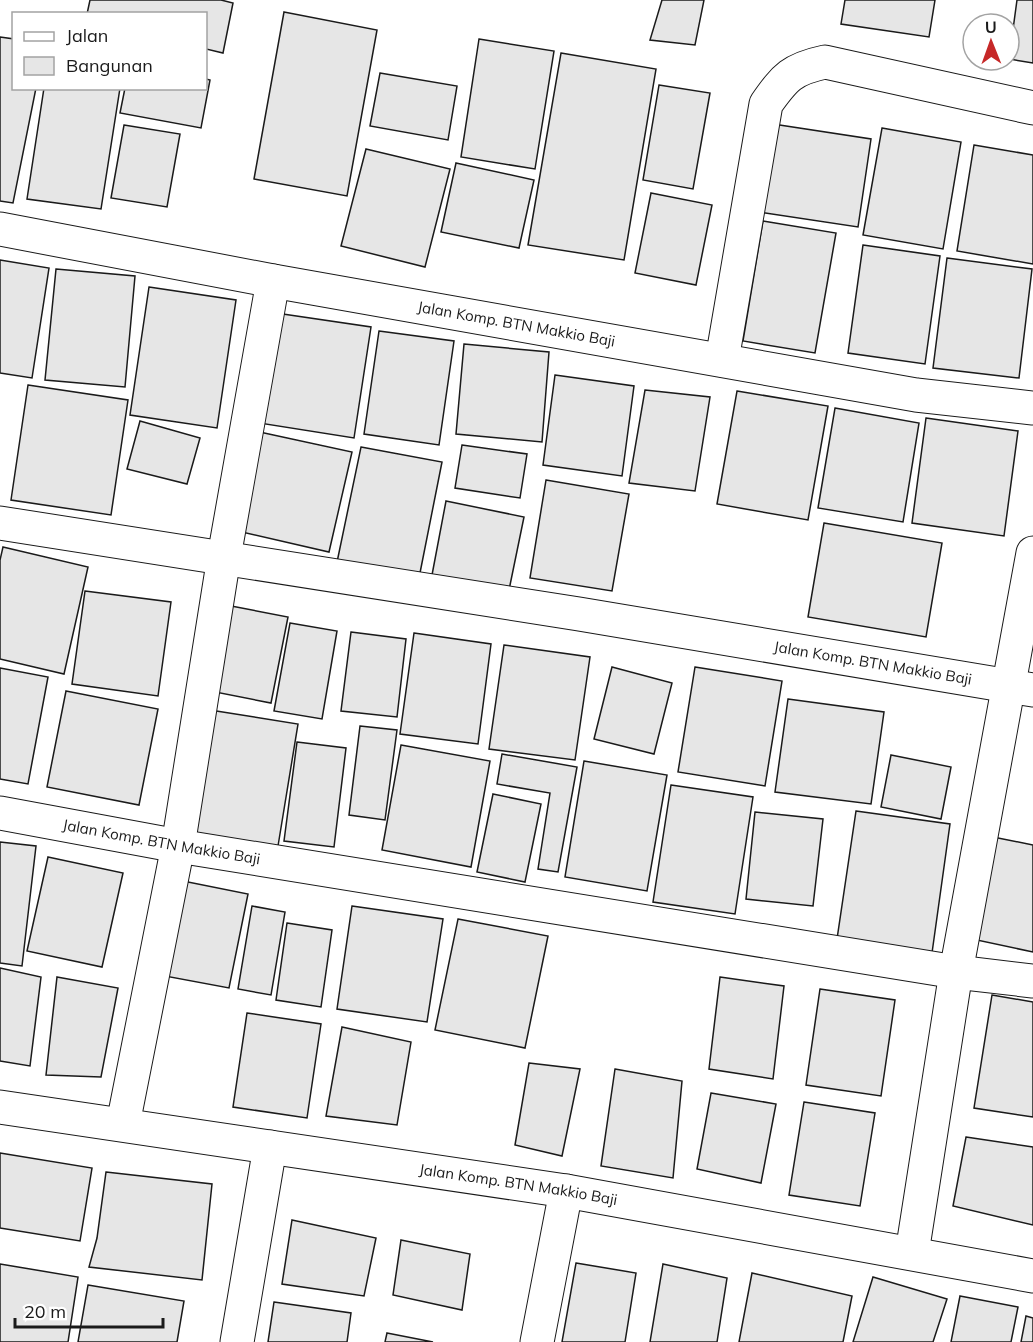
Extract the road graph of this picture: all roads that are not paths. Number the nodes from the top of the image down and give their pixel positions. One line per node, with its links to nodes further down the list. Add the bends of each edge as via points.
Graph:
1 (1033, 108): 4 (street, via 825,62 801,67 784,78 766,104)
2 (0, 229): 3 (street, Jalan Komp. BTN Makkio Baji)
3 (273, 280): 4 (street, Jalan Komp. BTN Makkio Baji); 8 (street)
4 (722, 360): 5 (street, Jalan Komp. BTN Makkio Baji, via 916,395)
5 (1033, 408)
6 (0, 523): 8 (street, Jalan Komp. BTN Makkio Baji)
7 (1033, 553): 9 (street)
8 (224, 557): 9 (street, Jalan Komp. BTN Makkio Baji); 11 (street)
9 (1022, 688): 12 (street)
10 (0, 813): 11 (street, Jalan Komp. BTN Makkio Baji)
11 (178, 846): 12 (street, Jalan Komp. BTN Makkio Baji); 15 (street)
12 (956, 972): 13 (street, Jalan Komp. BTN Makkio Baji); 18 (street)
13 (1033, 981)
14 (0, 1107): 15 (street, Jalan Komp. BTN Makkio Baji)
15 (123, 1124): 16 (street, Jalan Komp. BTN Makkio Baji)
16 (270, 1147): 17 (street, Jalan Komp. BTN Makkio Baji); 20 (street)
17 (566, 1191): 18 (street, Jalan Komp. BTN Makkio Baji); 21 (street)
18 (912, 1253): 19 (street, Jalan Komp. BTN Makkio Baji)
19 (1033, 1276)
20 (237, 1342)
21 (537, 1342)

